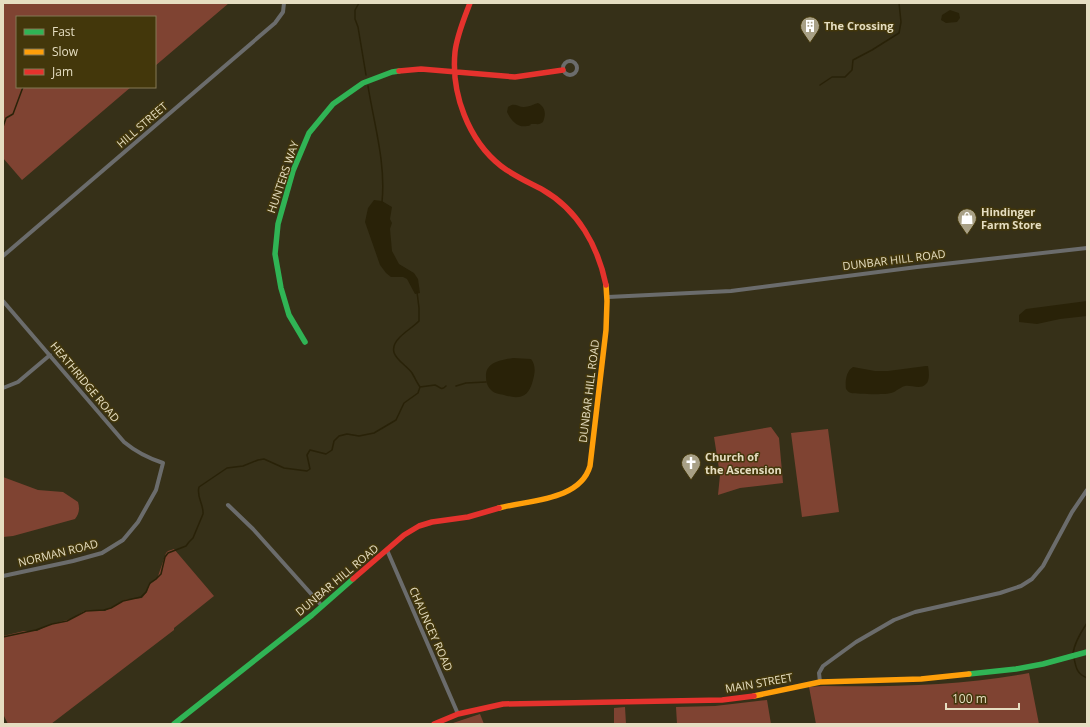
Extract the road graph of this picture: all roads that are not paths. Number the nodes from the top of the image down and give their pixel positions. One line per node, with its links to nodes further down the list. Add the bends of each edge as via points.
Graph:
1 (284, 3): 6 (street, HILL STREET, via 283,12 275,24)
2 (470, 3): 4 (street, via 457,42)
3 (563, 70): 4 (street, HUNTERS WAY, via 515,77)
4 (455, 72): 7 (street, via 462,109 478,141 504,168 553,197 575,217 589,236 598,255); 9 (street, HUNTERS WAY, via 421,69 392,72 363,83 333,104 309,133 293,171 280,217 275,254 289,315)
5 (1087, 248): 7 (street, DUNBAR HILL ROAD, via 731,291)
6 (3, 256)
7 (608, 297): 15 (street, DUNBAR HILL ROAD, via 606,338 590,466 583,481 571,490 554,496 463,518 424,523 411,530)
8 (3, 300): 10 (street, HEATHRIDGE ROAD)
9 (304, 342)
10 (50, 355): 11 (street, via 18,382); 12 (street, HEATHRIDGE ROAD, via 124,442 144,456)
11 (3, 388)
12 (163, 463): 16 (street, NORMAN ROAD, via 156,490 138,522 123,540 102,553)
13 (1087, 490): 19 (street, via 1043,566 1032,579 1006,592 915,612 894,620 823,666 819,673)
14 (228, 505): 17 (street)
15 (387, 550): 17 (street, DUNBAR HILL ROAD); 20 (street, CHAUNCEY ROAD)
16 (3, 576)
17 (322, 606): 21 (street, DUNBAR HILL ROAD)
18 (1087, 652): 19 (street, MAIN STREET, via 1031,667 956,676)
19 (820, 682): 20 (street, MAIN STREET, via 722,700 512,703)
20 (458, 714): 22 (street, MAIN STREET)
21 (174, 724)
22 (434, 724)

